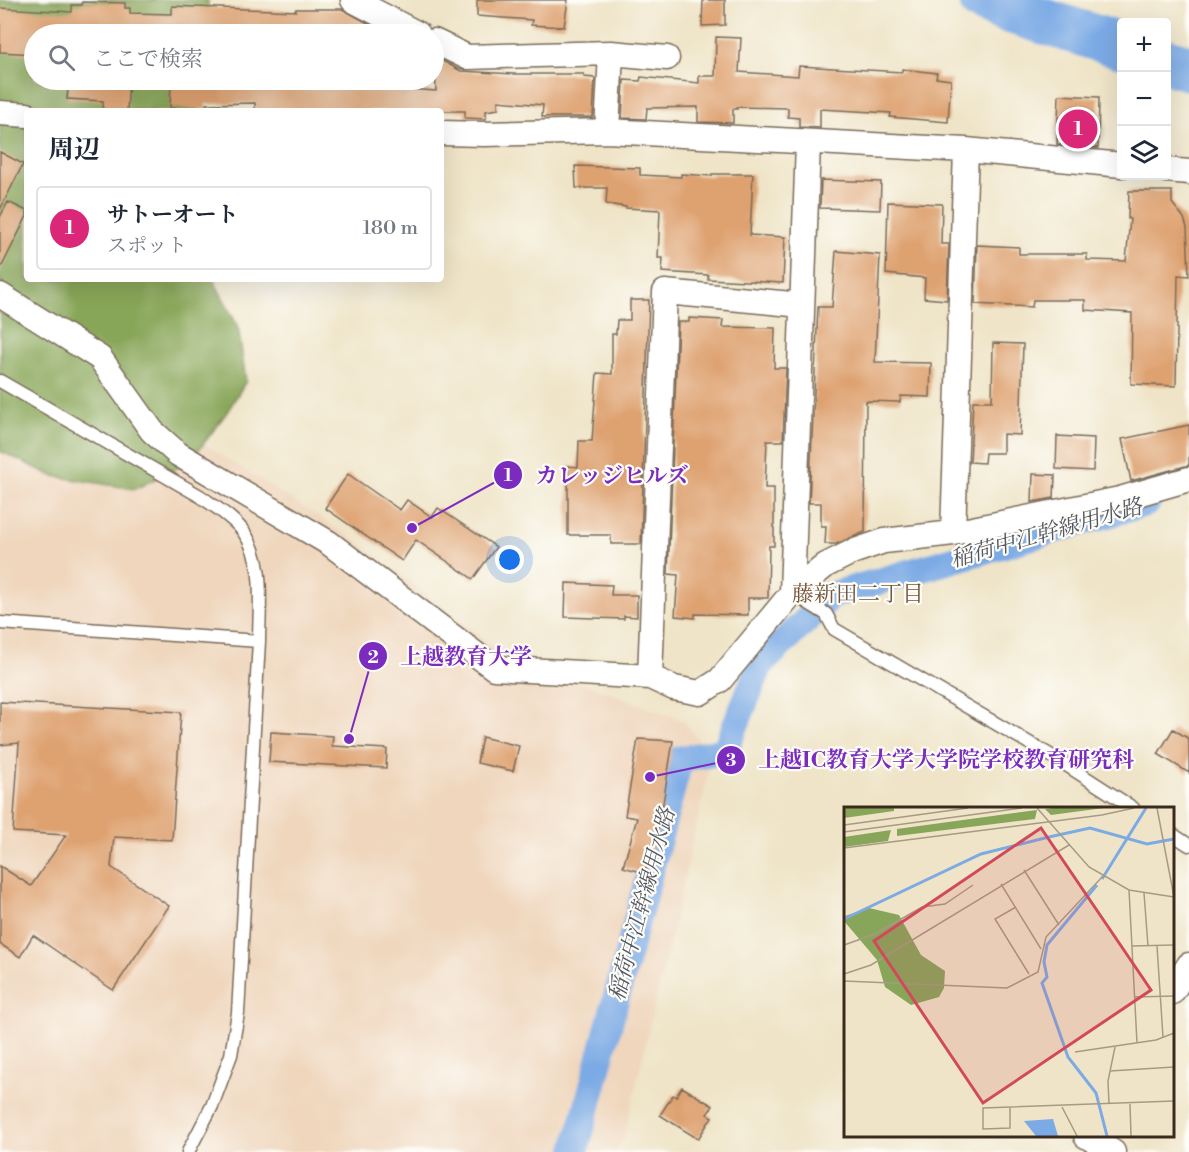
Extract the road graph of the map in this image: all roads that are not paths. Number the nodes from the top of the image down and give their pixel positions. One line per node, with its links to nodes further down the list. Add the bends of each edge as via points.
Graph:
1 (353, 0): 2 (street)
2 (399, 24)
3 (444, 46): 4 (street, via 467,57)
4 (611, 53): 5 (street); 8 (street)
5 (667, 58)
6 (0, 113): 7 (street)
7 (24, 115)
8 (607, 131): 9 (street); 10 (street)
9 (444, 133)
10 (808, 142): 11 (street); 16 (street)
11 (966, 150): 12 (street); 19 (street)
12 (1117, 165)
13 (1171, 170): 14 (street)
14 (1189, 172)
15 (0, 295): 23 (street, via 100,358 152,431 178,454 329,543 494,668)
16 (802, 305): 20 (street); 23 (street, via 665,292)
17 (0, 381): 22 (lane, via 200,496 243,531 255,553 259,574)
18 (1189, 479): 19 (street, via 1120,499)
19 (953, 533): 20 (street, via 884,541 852,552 826,565)
20 (792, 593): 23 (street, via 720,680 700,693 674,688); 24 (lane, via 825,614 834,629)
21 (0, 623): 22 (lane)
22 (259, 641): 31 (lane, via 238,1013 231,1055 212,1106)
23 (650, 677)
24 (1131, 807)
25 (1174, 835): 26 (lane)
26 (1189, 845)
27 (1189, 965): 28 (street)
28 (1174, 990)
29 (1085, 1137): 32 (street)
30 (1088, 1137): 33 (street)
31 (188, 1152)
32 (1076, 1152)
33 (1113, 1152)

